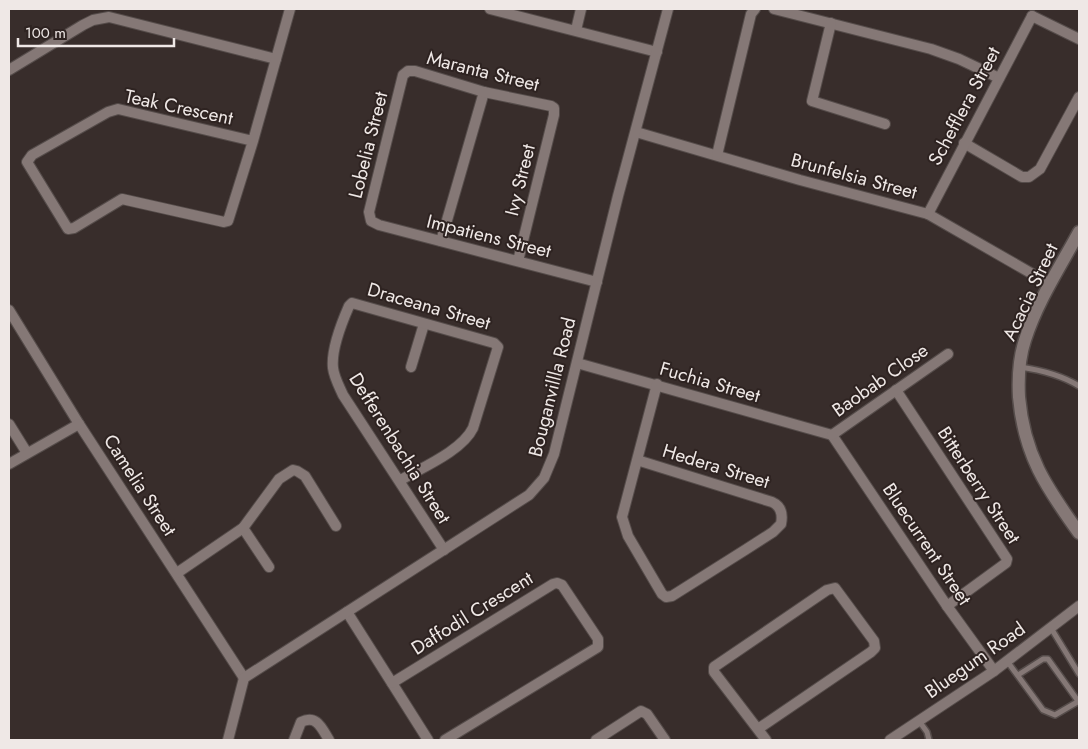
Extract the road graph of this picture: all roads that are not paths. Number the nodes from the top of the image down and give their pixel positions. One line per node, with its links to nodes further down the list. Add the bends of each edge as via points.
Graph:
1 (290, 9): 12 (street)
2 (490, 9): 9 (street)
3 (581, 9): 9 (street)
4 (668, 9): 11 (street, Bouganvillla Road)
5 (755, 9): 23 (street, via 751,14)
6 (774, 9): 8 (street)
7 (1032, 12): 10 (street); 15 (street, Schefflera Street)
8 (832, 23): 15 (street, via 931,49); 19 (street, via 812,101)
9 (576, 30): 11 (street)
10 (1079, 39)
11 (657, 52): 20 (street, Bouganvillla Road)
12 (276, 59): 13 (street, via 110,17 83,25); 21 (street)
13 (9, 70)
14 (403, 75): 16 (street, Maranta Street, via 415,71); 25 (street, Lobelia Street, via 370,212)
15 (999, 78): 22 (street, Schefflera Street)
16 (484, 92): 18 (street, Maranta Street); 27 (street)
17 (1079, 97): 22 (street, via 1040,169 1029,177 1022,177)
18 (554, 108): 28 (street, Ivy Street)
19 (885, 124)
20 (636, 132): 23 (street, Brunfelsia Street); 29 (street, Bouganvillla Road)
21 (253, 141): 21 (street, Teak Crescent, via 118,109 28,159 27,164 68,228 74,228 119,200 126,199 222,221 229,219)
22 (964, 144): 24 (street, Schefflera Street)
23 (717, 155): 24 (street, Brunfelsia Street)
24 (928, 214): 30 (street, Brunfelsia Street)
25 (373, 223): 27 (street, Impatiens Street)
26 (1079, 232): 30 (street, Acacia Street)
27 (441, 242): 28 (street, Impatiens Street)
28 (518, 261): 29 (street, Impatiens Street)
29 (597, 282): 35 (street, Bouganvillla Road)
30 (1050, 284): 37 (street, Acacia Street, via 1025,339)
31 (350, 305): 33 (street, Draceana Street, via 354,303); 47 (street, Defferenbachia Street, via 334,356 335,377 343,395)
32 (9, 310): 42 (street, Camelia Street)
33 (424, 324): 36 (street); 47 (street, Draceana Street, via 494,343 497,351 469,436)
34 (948, 354): 40 (street, Baobab Close)
35 (577, 363): 38 (street, Fuchia Street); 51 (street, Bouganvillla Road, via 554,454 544,478 529,495)
36 (411, 367)
37 (1020, 367): 39 (lane, via 1066,378); 50 (street, Acacia Street, via 1020,408 1028,446 1041,477)
38 (657, 384): 43 (street, Fuchia Street); 45 (street)
39 (1079, 386)
40 (896, 390): 43 (street, Baobab Close); 54 (street, Bitterberry Street, via 1007,559 1006,563)
41 (9, 424): 44 (street)
42 (79, 424): 44 (street); 53 (street, Camelia Street)
43 (832, 436): 54 (street, Bluecurrent Street)
44 (27, 454): 46 (street)
45 (636, 460): 45 (street, Hedera Street, via 623,524 662,594 667,597 781,524 781,511 772,502)
46 (9, 464)
47 (399, 481): 51 (street, Defferenbachia Street)
48 (336, 526): 49 (street, via 305,476 293,470 273,484)
49 (243, 528): 52 (street); 53 (street)
50 (1079, 533)
51 (444, 550): 56 (street, Bouganvillla Road)
52 (269, 566)
53 (177, 573): 62 (street, Camelia Street)
54 (947, 606): 59 (street, Bluecurrent Street)
55 (1079, 606): 57 (street, Bluegum Road)
56 (346, 612): 62 (street, Bouganvillla Road); 63 (street)
57 (1050, 628): 58 (street, Bluegum Road); 60 (lane)
58 (1007, 661): 59 (street, Bluegum Road); 61 (lane)
59 (994, 671): 65 (street, Bluegum Road)
60 (1079, 674)
61 (1018, 675): 64 (lane, via 1049,714 1054,715); 64 (lane, via 1048,659)
62 (244, 678): 67 (street)
63 (392, 683): 70 (street); 71 (street, Daffodil Crescent, via 553,584 563,586 598,639 597,648)
64 (1078, 701)
65 (919, 721): 75 (street, Bluegum Road); 76 (lane)
66 (758, 729): 66 (street, via 875,648 874,641 834,587 715,666 714,672); 74 (street)
67 (228, 740)
68 (294, 740): 69 (street, via 301,722 311,719 317,721)
69 (329, 740)
70 (428, 740)
71 (446, 740)
72 (596, 740): 73 (street, via 638,712 647,714)
73 (665, 740)
74 (766, 740)
75 (890, 740)
76 (929, 740)

